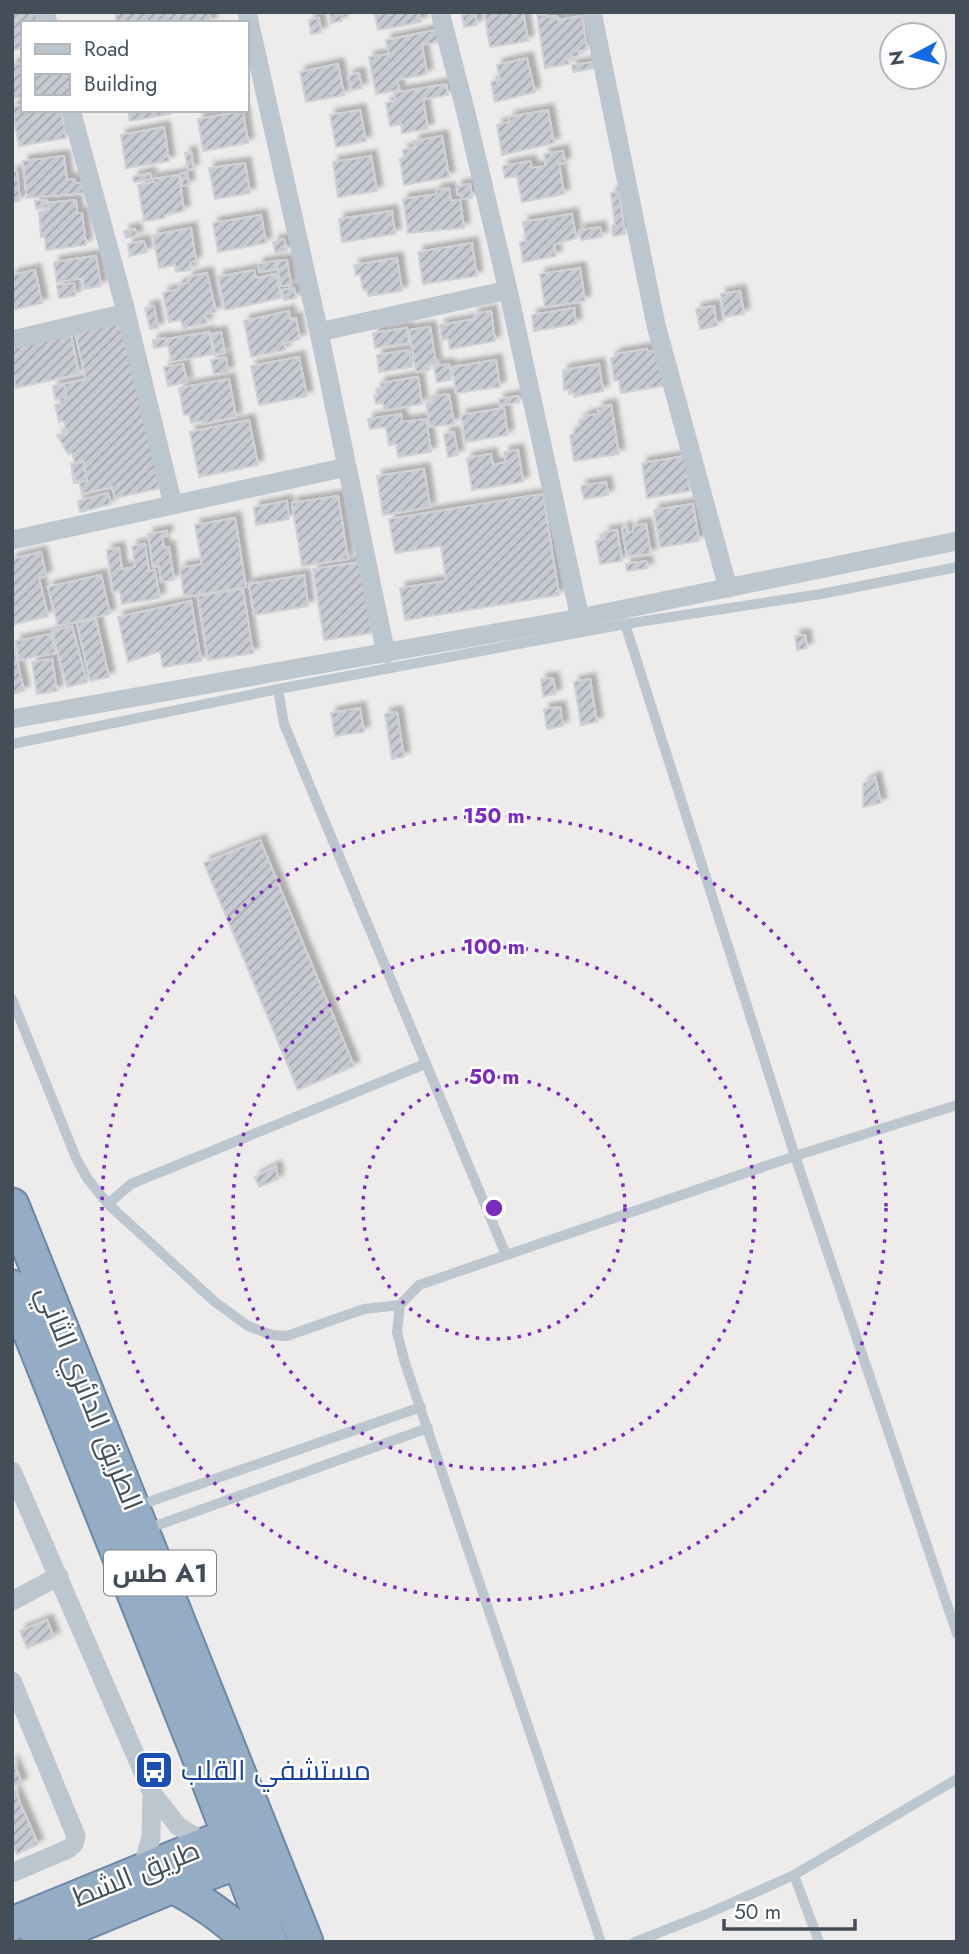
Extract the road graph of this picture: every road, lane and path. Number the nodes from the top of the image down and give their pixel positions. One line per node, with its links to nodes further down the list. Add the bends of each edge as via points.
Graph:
1 (440, 12): 6 (street)
2 (592, 12): 15 (street, via 656,325)
3 (248, 22): 4 (street)
4 (250, 41): 8 (street)
5 (72, 112): 7 (street)
6 (508, 290): 8 (street); 16 (street)
7 (126, 313): 9 (street); 11 (street)
8 (319, 332): 10 (street)
9 (12, 340)
10 (346, 467): 11 (street); 18 (street)
11 (173, 505): 12 (street)
12 (12, 540)
13 (957, 541): 15 (street)
14 (957, 567): 17 (lane, via 821,594)
15 (728, 588): 16 (street)
16 (580, 618): 18 (street)
17 (625, 624): 19 (lane); 25 (lane)
18 (386, 654): 20 (street)
19 (278, 690): 21 (lane); 23 (lane, via 285,724)
20 (12, 719)
21 (12, 744)
22 (12, 999): 26 (lane, via 76,1158)
23 (425, 1064): 26 (lane, via 131,1184); 28 (lane)
24 (956, 1108): 25 (lane)
25 (795, 1156): 28 (lane); 37 (lane)
26 (108, 1204): 30 (lane, via 215,1302 248,1326 272,1335 288,1336 364,1309)
27 (12, 1205): 34 (highway, الطريق الدائري الثاني / طس A1)
28 (506, 1255): 30 (lane, via 419,1285)
29 (12, 1287): 39 (highway, الطريق الدائري الثاني / طس A1)
30 (400, 1305): 31 (lane, via 397,1332)
31 (421, 1407): 32 (lane); 34 (lane)
32 (428, 1428): 34 (lane); 51 (lane)
33 (12, 1471): 35 (street)
34 (139, 1519): 42 (highway, الطريق الدائري الثاني / طس A1)
35 (59, 1576): 36 (street); 41 (street)
36 (12, 1601)
37 (957, 1634)
38 (12, 1681): 44 (street, via 76,1836 68,1849)
39 (202, 1764): 42 (highway, الطريق الدائري الثاني / طس A1); 43 (highway, via 207,1791 200,1829)
40 (957, 1779): 45 (lane)
41 (152, 1793): 43 (street, via 150,1837); 43 (street, via 178,1826)
42 (249, 1842): 43 (highway, طريق الشط); 49 (highway, الطريق الدائري الثاني / طس A1); 50 (highway, الطريق الدائري الثاني / طس A1)
43 (170, 1863): 46 (highway, طريق الشط); 47 (highway, طريق الشط); 48 (highway, via 202,1901)
44 (12, 1873)
45 (794, 1874): 52 (lane); 53 (lane)
46 (12, 1924)
47 (38, 1942)
48 (251, 1942)
49 (270, 1942)
50 (306, 1942)
51 (601, 1942)
52 (635, 1942)
53 (819, 1942)

